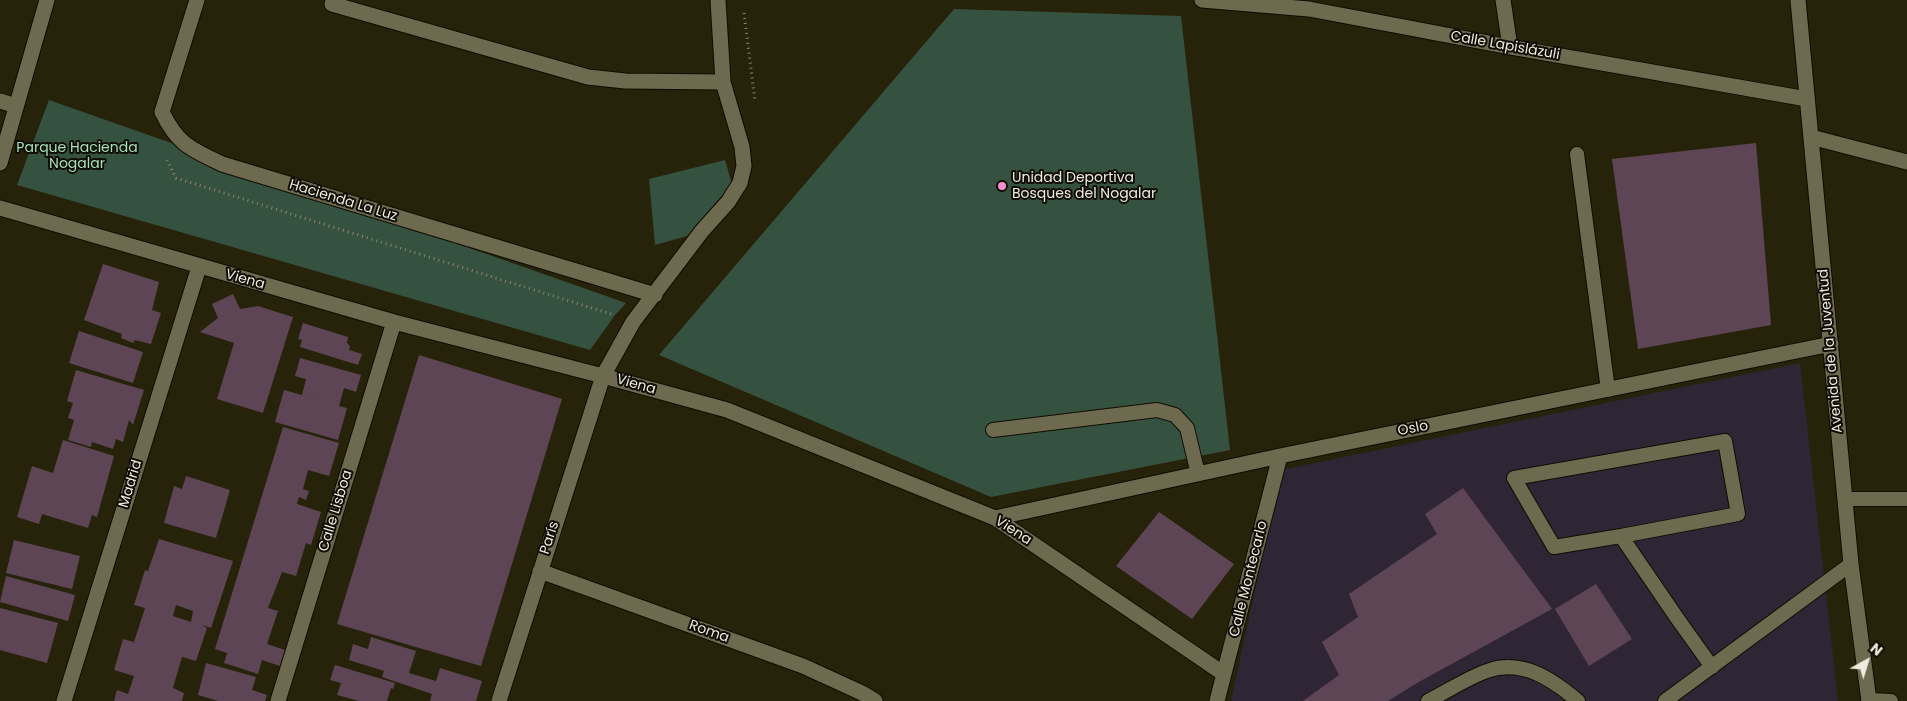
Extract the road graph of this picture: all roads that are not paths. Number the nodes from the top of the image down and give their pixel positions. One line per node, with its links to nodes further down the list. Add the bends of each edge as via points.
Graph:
1 (47, 0): 13 (street)
2 (197, 0): 20 (street, Hacienda La Luz, via 162,112 181,142 222,164)
3 (718, 0): 10 (street)
4 (1202, 0): 8 (street, Calle Lapislázuli)
5 (1503, 0): 9 (street)
6 (1798, 0): 11 (street, Avenida de la Juventud)
7 (332, 4): 10 (street, via 588,76 625,81)
8 (1308, 5): 9 (street, Calle Lapislázuli)
9 (1510, 47): 11 (street, Calle Lapislázuli)
10 (723, 82): 20 (street, via 742,147 744,166 740,183)
11 (1807, 99): 14 (street, Avenida de la Juventud)
12 (0, 102): 13 (street)
13 (16, 106): 17 (street)
14 (1811, 137): 16 (street); 22 (street, Avenida de la Juventud)
15 (1577, 154): 24 (lane)
16 (1907, 162)
17 (0, 163)
18 (0, 208): 19 (street, Viena)
19 (199, 267): 21 (street, Viena); 37 (street, Madrid)
20 (655, 295): 23 (street, via 633,322)
21 (394, 322): 23 (street, Viena); 38 (street, Calle Lisboa)
22 (1831, 344): 24 (street, Oslo); 28 (street, Avenida de la Juventud)
23 (603, 376): 30 (street, Viena, via 727,410); 33 (street, París)
24 (1608, 390): 26 (street, Oslo)
25 (993, 430): 27 (lane, via 1157,410 1175,415 1187,428)
26 (1280, 456): 27 (street, Oslo); 35 (street, Calle Montecarlo)
27 (1198, 474): 30 (street, Oslo)
28 (1845, 499): 29 (lane); 32 (street, Avenida de la Juventud)
29 (1907, 499)
30 (995, 518): 35 (street, Viena)
31 (1621, 536): 31 (lane, via 1554,548 1514,478 1724,441 1738,514); 34 (lane)
32 (1851, 564): 34 (lane); 36 (street, Avenida de la Juventud)
33 (540, 571): 39 (street, París); 40 (street, Roma, via 803,666)
34 (1712, 666): 44 (lane)
35 (1224, 674): 41 (street, Calle Montecarlo)
36 (1869, 700): 45 (lane)
37 (64, 701)
38 (278, 701)
39 (499, 701)
40 (875, 701)
41 (1217, 701)
42 (1428, 701): 43 (lane, via 1487,671 1515,667 1547,677)
43 (1578, 701)
44 (1665, 701)
45 (1891, 701)

